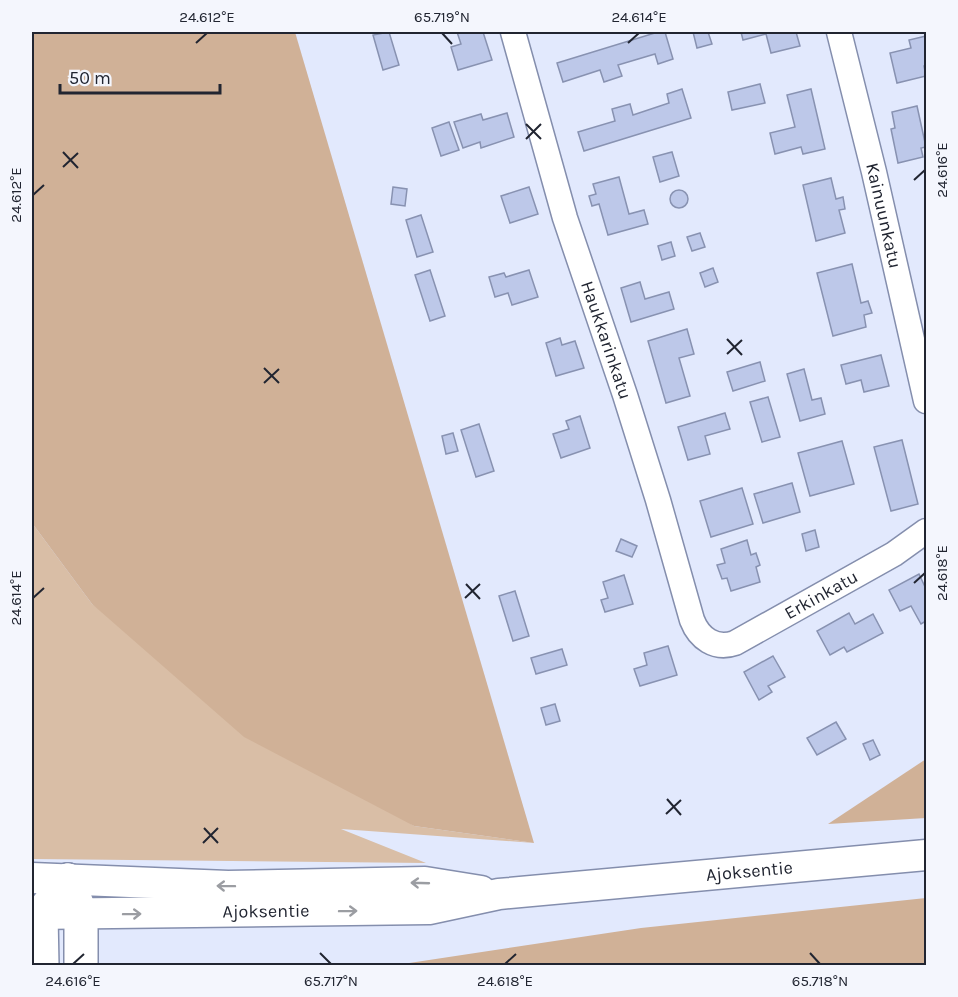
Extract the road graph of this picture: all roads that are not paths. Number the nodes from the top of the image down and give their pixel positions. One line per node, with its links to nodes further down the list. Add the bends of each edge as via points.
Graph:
1 (513, 32): 5 (street, Haukkarinkatu, via 565,218 625,395 692,620)
2 (839, 32): 3 (street, Kainuunkatu)
3 (927, 401)
4 (927, 531): 5 (street, Erkinkatu, via 894,554 742,639 728,645)
5 (711, 643)
6 (927, 855): 9 (main road, Ajoksentie)
7 (32, 878): 8 (main road, Ajoksentie)
8 (68, 880): 9 (main road, Ajoksentie, one-way to 8, via 425,882 228,886); 10 (highway); 11 (highway)
9 (499, 894): 11 (main road, Ajoksentie, one-way to 9, via 429,909)
10 (36, 914): 11 (main road, Ajoksentie); 12 (highway)
11 (81, 915): 13 (highway)
12 (42, 966)
13 (81, 966)

